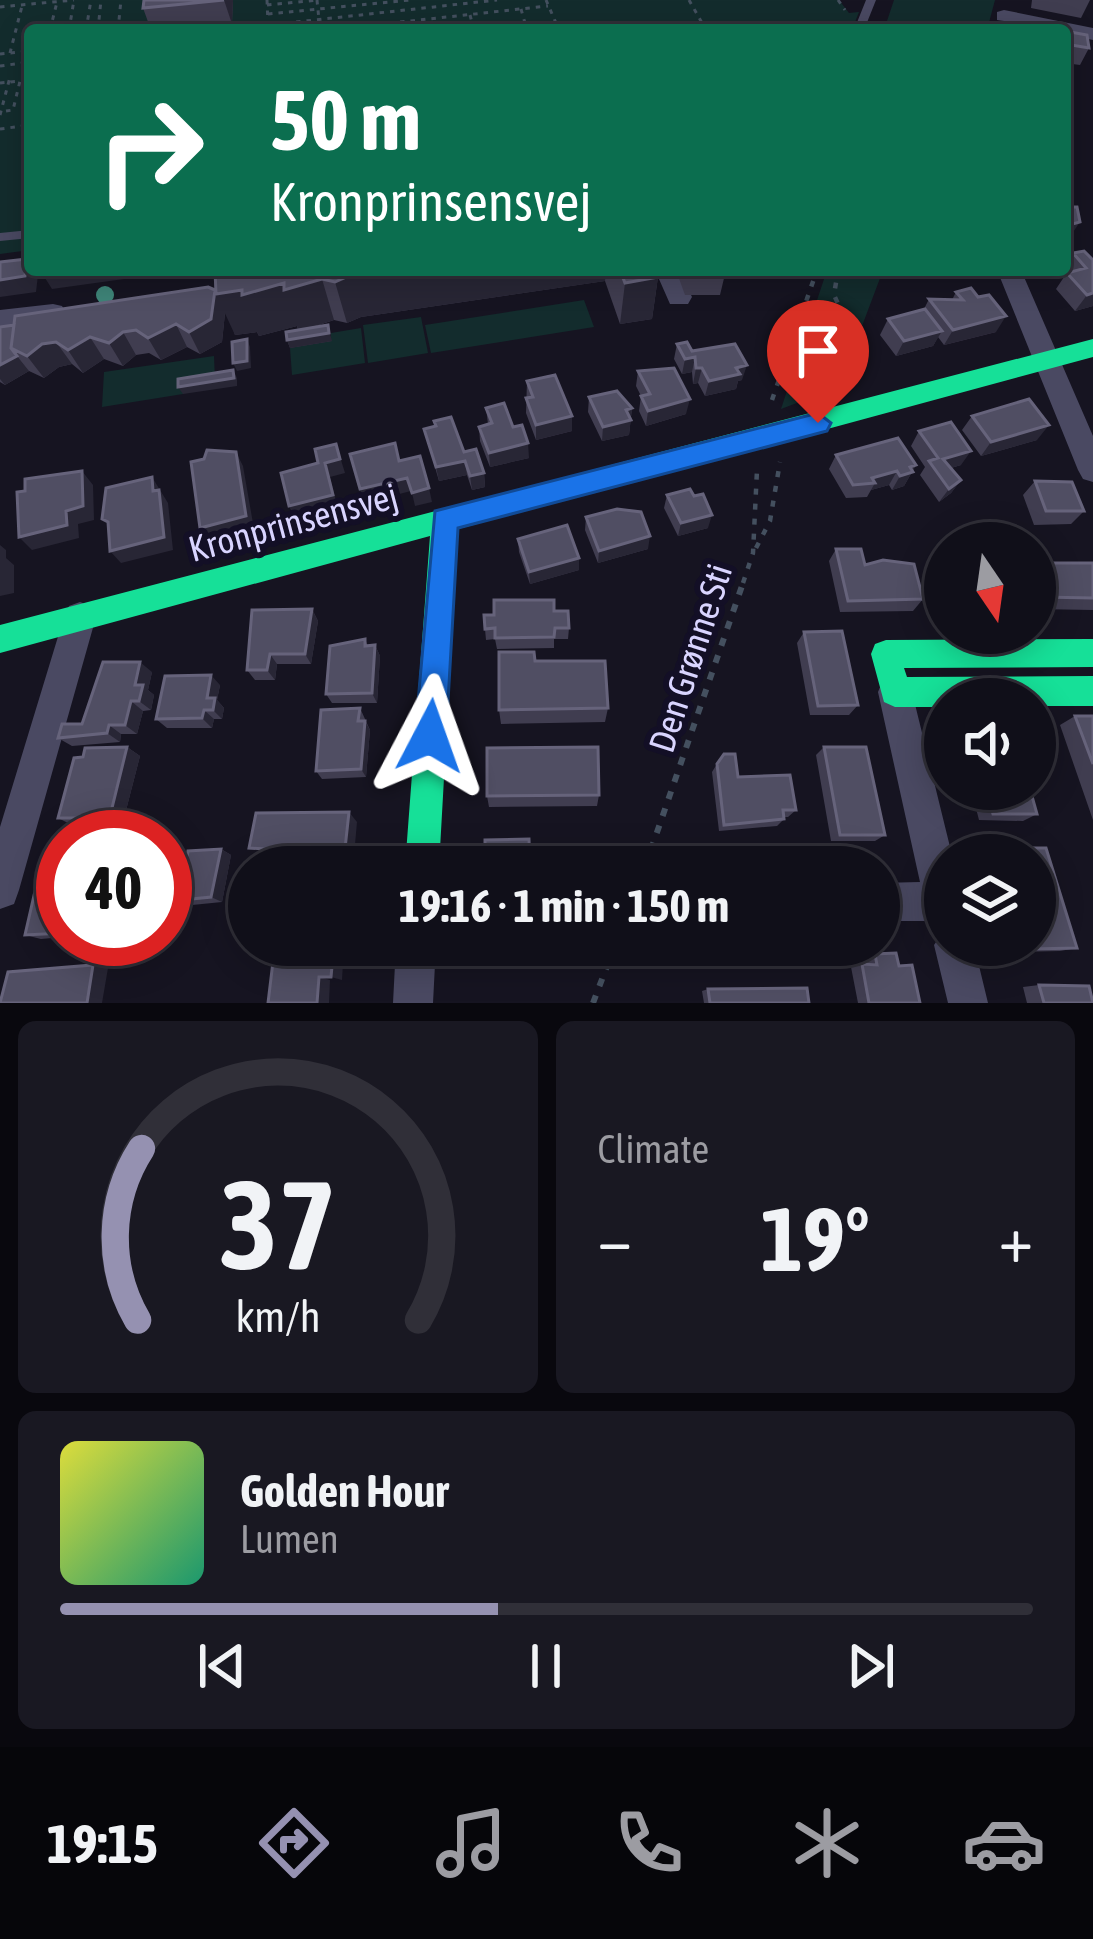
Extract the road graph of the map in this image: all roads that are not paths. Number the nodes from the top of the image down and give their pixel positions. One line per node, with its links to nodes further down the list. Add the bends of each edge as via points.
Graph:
1 (1004, 16): 2 (street)
2 (1044, 24)
3 (670, 276): 5 (street)
4 (1011, 276): 9 (street)
5 (679, 297)
6 (70, 310): 7 (street)
7 (0, 320)
8 (1093, 348): 9 (street, Kronprinsensvej)
9 (1046, 362): 10 (street); 11 (street, Kronprinsensvej)
10 (1093, 470)
11 (445, 519): 12 (street, Kronprinsensvej); 18 (street)
12 (80, 617): 13 (street, Kronprinsensvej); 19 (street)
13 (0, 639)
14 (1093, 653): 16 (street, via 886,654)
15 (1093, 691): 16 (street)
16 (895, 692): 17 (street)
17 (928, 834)
18 (423, 846)
19 (0, 890)
20 (415, 966): 22 (street)
21 (959, 966): 23 (street)
22 (412, 1003)
23 (968, 1003)

